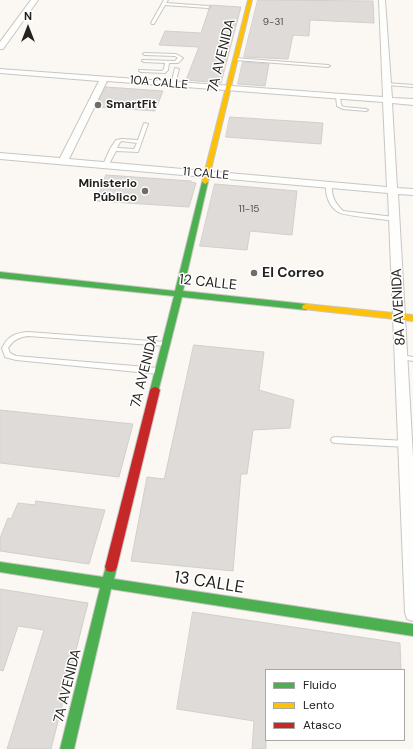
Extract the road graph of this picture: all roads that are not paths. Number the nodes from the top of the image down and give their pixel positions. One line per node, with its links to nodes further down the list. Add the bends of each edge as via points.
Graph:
1 (35, 0): 7 (street)
2 (250, 0): 8 (main road, 7A AVENIDA)
3 (382, 0): 17 (street, 8A AVENIDA)
4 (165, 2): 5 (lane); 6 (lane)
5 (208, 7)
6 (152, 23)
7 (0, 47)
8 (236, 59): 11 (lane); 20 (main road, 7A AVENIDA)
9 (144, 61): 10 (lane); 10 (lane, via 146,52 176,55 181,58 176,62); 14 (lane)
10 (167, 62): 14 (lane, via 166,70 163,72)
11 (328, 66)
12 (177, 70): 18 (lane)
13 (0, 71): 15 (street, 10A CALLE)
14 (141, 71): 16 (lane)
15 (104, 79): 16 (street, 10A CALLE); 29 (street)
16 (136, 81): 18 (street, 10A CALLE)
17 (387, 84): 19 (lane); 22 (street, 8A AVENIDA)
18 (173, 85): 20 (street, 10A CALLE)
19 (413, 86)
20 (228, 89): 21 (street, 10A CALLE); 31 (main road, 7A AVENIDA)
21 (338, 97): 22 (street, 10A CALLE); 24 (lane, via 339,106 343,108)
22 (388, 101): 23 (street, 10A CALLE); 33 (street, 8A AVENIDA)
23 (413, 102)
24 (366, 110)
25 (146, 124): 26 (lane)
26 (140, 142): 27 (lane, via 118,141); 27 (lane, via 136,151)
27 (113, 149): 30 (lane)
28 (0, 156): 29 (street, 11 CALLE)
29 (63, 161): 30 (street, 11 CALLE)
30 (106, 165): 31 (street, 11 CALLE)
31 (208, 174): 32 (street, 11 CALLE); 37 (main road, 7A AVENIDA)
32 (329, 185): 33 (street, 11 CALLE); 35 (lane, via 329,198 341,212)
33 (392, 190): 34 (street, 11 CALLE); 35 (street, 8A AVENIDA)
34 (413, 192)
35 (394, 219): 38 (street, 8A AVENIDA)
36 (0, 275): 37 (main road, 12 CALLE)
37 (178, 294): 38 (main road, 12 CALLE); 40 (main road, 7A AVENIDA)
38 (399, 316): 39 (main road, 12 CALLE); 41 (street, 8A AVENIDA)
39 (413, 318)
40 (167, 344): 42 (main road, 7A AVENIDA); 42 (lane, via 28,334 16,335 8,340 5,348 7,355 16,358)
41 (407, 358): 44 (street, 8A AVENIDA)
42 (160, 371): 46 (main road, 7A AVENIDA)
43 (335, 440): 44 (lane)
44 (406, 444): 47 (street, 8A AVENIDA)
45 (0, 567): 46 (main road, 13 CALLE)
46 (108, 584): 48 (main road, 13 CALLE); 49 (main road, 7A AVENIDA)
47 (413, 613)
48 (413, 630)
49 (67, 749)

